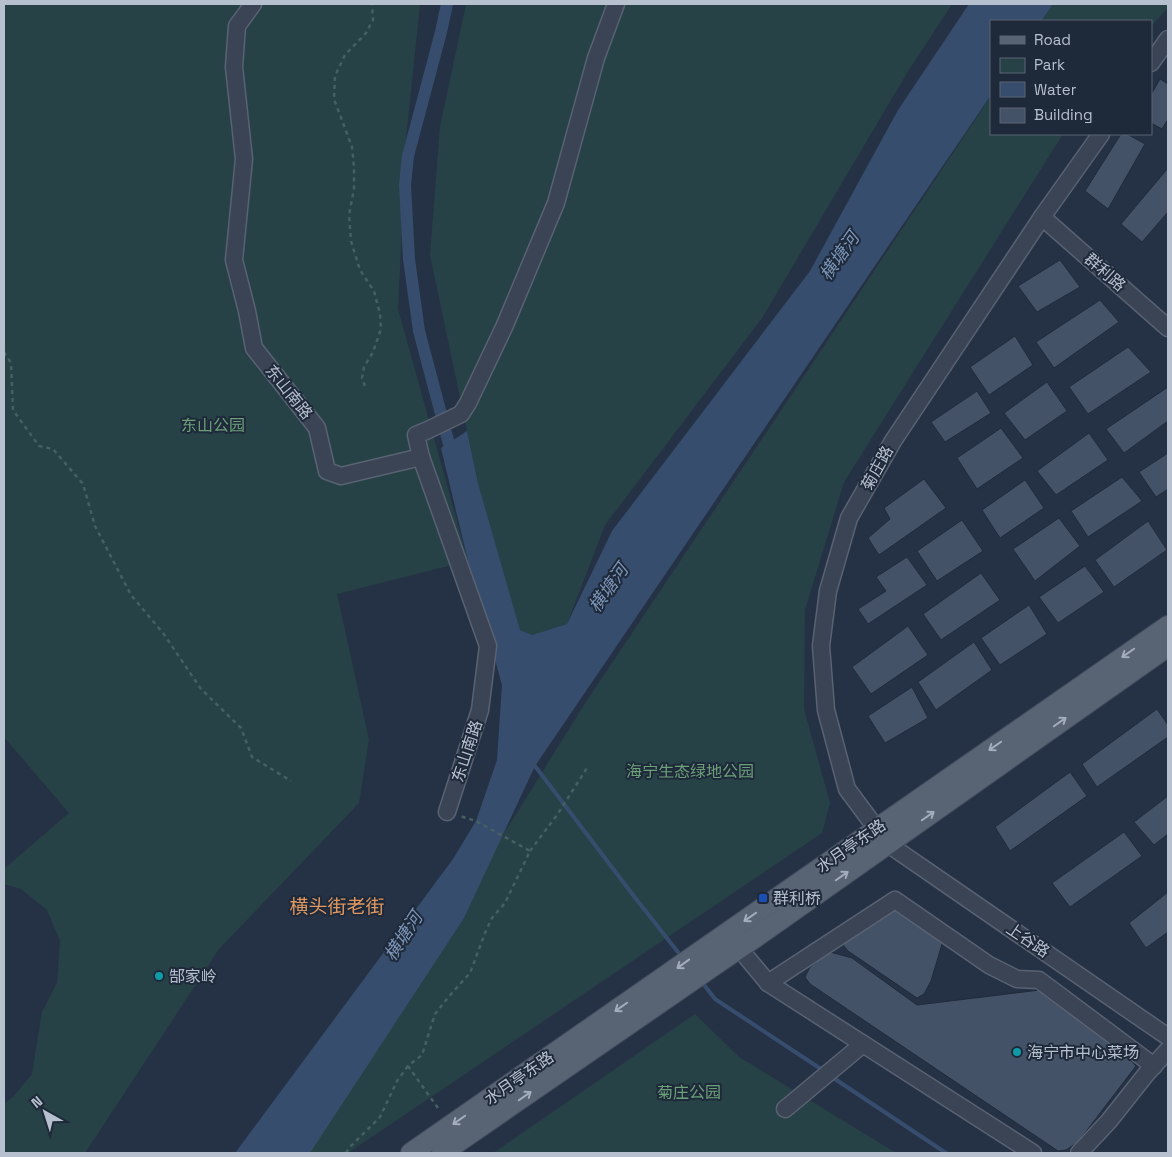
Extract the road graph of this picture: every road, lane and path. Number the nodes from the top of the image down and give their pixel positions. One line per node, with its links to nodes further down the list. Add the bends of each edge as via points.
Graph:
1 (253, 4): 11 (street, 东山南路, via 238,26 234,67 244,159 234,260 254,348 317,428 327,471 341,476)
2 (372, 4): 10 (path, via 373,20 366,33 345,55 335,76 334,99 352,146 351,241 360,270 374,291 380,314 381,329 364,368 362,378)
3 (616, 4): 11 (street, via 596,58 556,203 505,325 460,414 416,435)
4 (1168, 39): 5 (street)
5 (1152, 63)
6 (1100, 135): 7 (street, 菊庄路)
7 (1042, 217): 8 (street, 群利路); 17 (street, 菊庄路, via 893,441 849,518 828,590 821,646 826,710 847,789)
8 (1168, 328)
9 (4, 352): 15 (path, via 11,363 13,410 39,446 52,449 82,484 95,526 131,595 164,633 201,689 241,728 252,758)
10 (365, 386)
11 (422, 457): 16 (street, 东山南路, via 488,646 480,710)
12 (1168, 626): 17 (main road, 水月亭东路, one-way to 17)
13 (1168, 646): 17 (main road, 水月亭东路, one-way to 13)
14 (587, 768): 18 (path)
15 (291, 780)
16 (447, 812): 18 (path, via 476,821)
17 (882, 836): 19 (main road, 水月亭东路, one-way to 17); 20 (main road, 水月亭东路, one-way to 20); 23 (street, 上谷路)
18 (530, 851): 26 (path, via 505,903 484,933 470,973 435,1014 422,1055)
19 (739, 948): 20 (main road, 水月亭东路); 21 (street)
20 (710, 956): 22 (main road, 水月亭东路)
21 (768, 983): 24 (street); 27 (street, via 895,900 989,965 1017,979 1039,980)
22 (667, 986): 31 (main road, 水月亭东路, one-way to 31); 32 (main road, 水月亭东路, one-way to 22)
23 (1168, 1037)
24 (862, 1044): 29 (street); 33 (street)
25 (1168, 1050): 27 (street)
26 (408, 1066): 28 (path); 30 (path, via 380,1117)
27 (1154, 1066): 34 (street)
28 (438, 1108)
29 (785, 1109)
30 (346, 1153)
31 (411, 1153)
32 (442, 1153)
33 (1032, 1153)
34 (1079, 1153)

